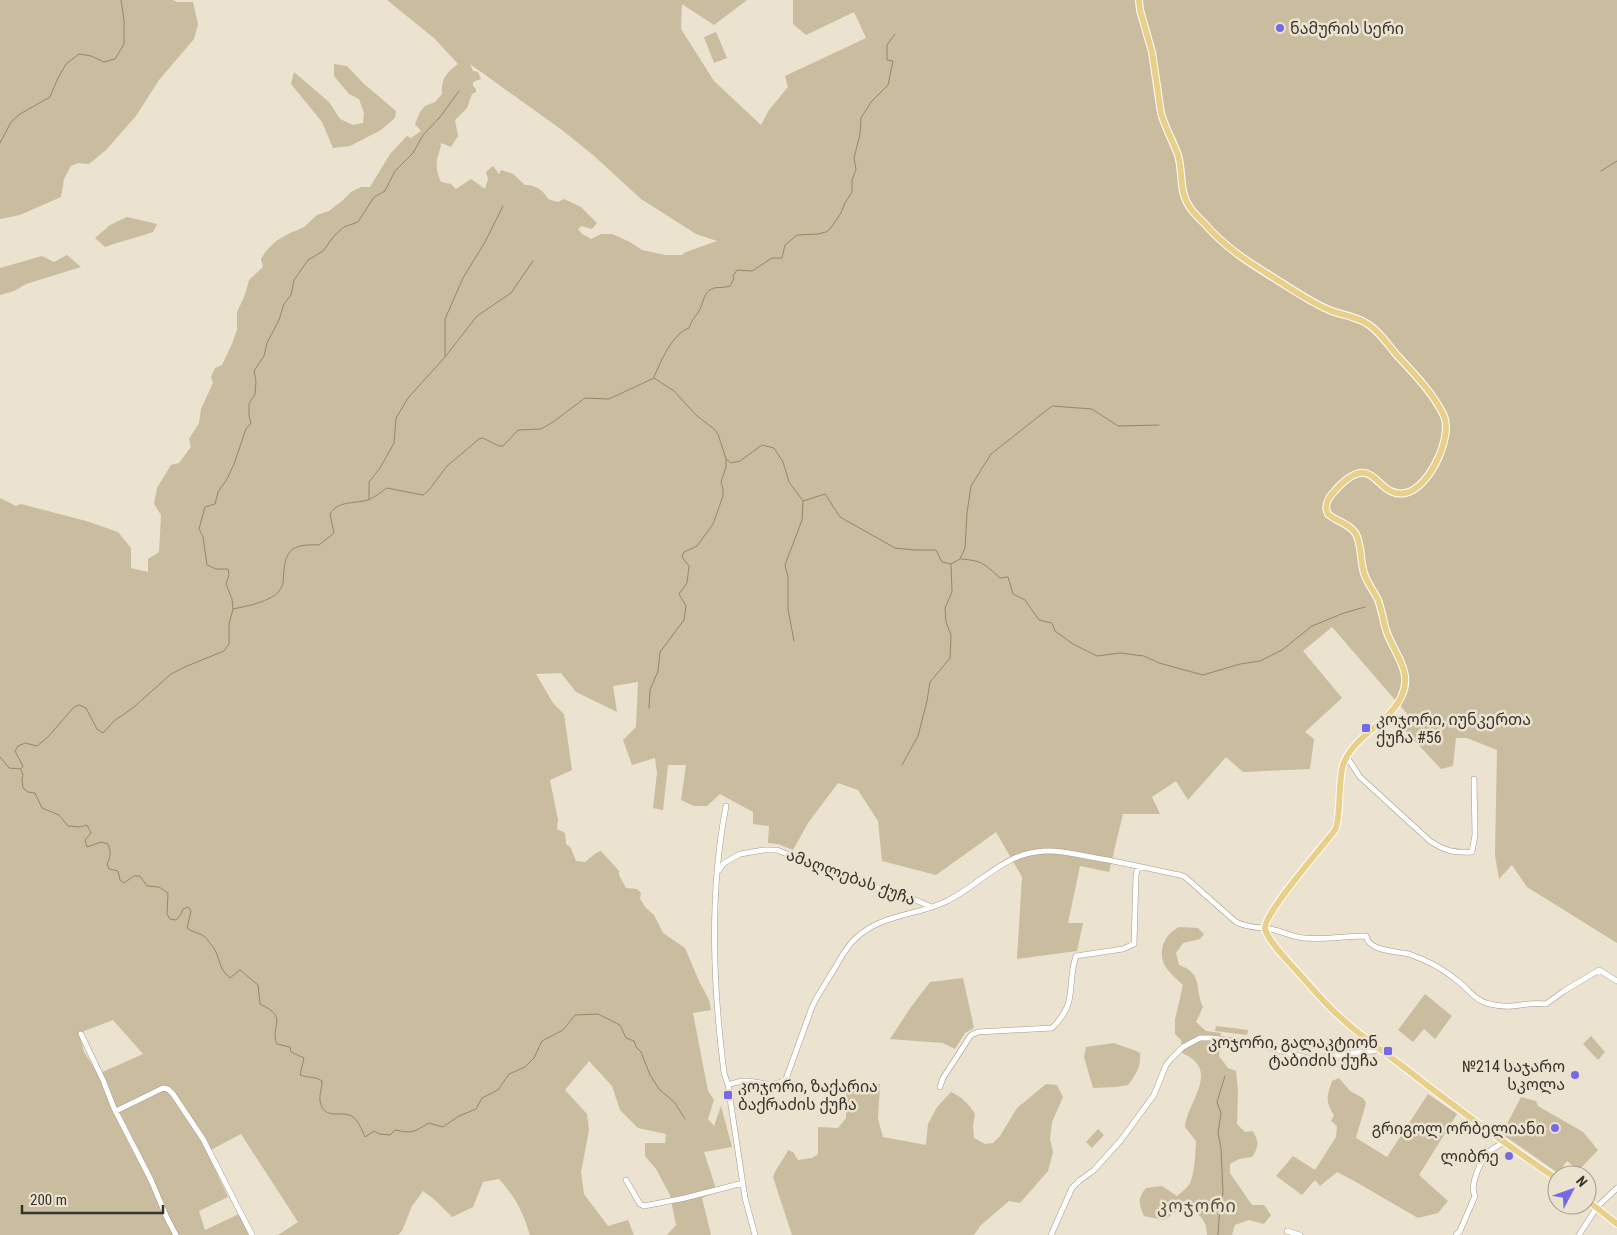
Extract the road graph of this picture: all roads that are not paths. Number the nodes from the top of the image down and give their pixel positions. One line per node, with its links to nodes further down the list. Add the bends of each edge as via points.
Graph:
1 (1139, 0): 2 (main road, via 1152,52 1163,122 1178,155 1184,196 1190,208 1226,246 1245,260 1326,309 1359,319 1373,328 1427,391 1445,420 1446,434 1436,462 1414,490 1404,494 1393,492 1367,474 1358,472 1336,489 1326,506 1328,514 1346,524 1357,538 1364,574 1379,602 1386,629 1405,674 1403,693 1397,705 1357,742)
2 (1347, 757): 3 (street, via 1360,777 1430,841 1457,853 1472,852 1475,835); 8 (main road, via 1340,778 1337,826 1275,908)
3 (1474, 779)
4 (726, 806): 6 (street)
5 (1138, 867): 7 (street, via 1075,854 1031,852 994,869 952,898); 8 (street, via 1185,877 1236,922 1246,927); 13 (street, via 1134,944 1123,949 1076,956 1068,1007 1057,1024 1052,1028 971,1035)
6 (718, 871): 7 (street, ამაღლებას ქუჩა, via 724,863 740,854 777,850); 12 (street, via 714,967 724,1073)
7 (929, 906): 12 (street, via 891,918 854,940 812,1007 786,1079 778,1084 739,1081)
8 (1265, 928): 9 (street, via 1303,938 1366,936 1371,944 1378,947 1435,965 1478,1000 1504,1006 1535,1002 1546,1004 1599,970); 11 (main road, via 1280,951 1328,1006)
9 (1617, 981)
10 (81, 1034): 14 (street)
11 (1380, 1049): 15 (main road); 27 (street, via 1311,1059 1252,1043 1211,1038 1191,1042 1166,1065 1154,1095 1122,1140 1072,1188)
12 (728, 1085): 18 (street)
13 (940, 1087)
14 (116, 1111): 24 (street); 25 (street, via 163,1088 168,1089 203,1139)
15 (1503, 1142): 16 (main road); 29 (street, via 1489,1152 1481,1165 1474,1184 1475,1196)
16 (1547, 1172)
17 (626, 1180): 18 (street, via 644,1206)
18 (743, 1183): 26 (street)
19 (1617, 1188): 20 (street)
20 (1597, 1207): 22 (main road)
21 (1592, 1215): 30 (street)
22 (1617, 1224)
23 (1287, 1231): 28 (street)
24 (176, 1235)
25 (252, 1235)
26 (755, 1235)
27 (1051, 1235)
28 (1300, 1235)
29 (1456, 1235)
30 (1578, 1235)

